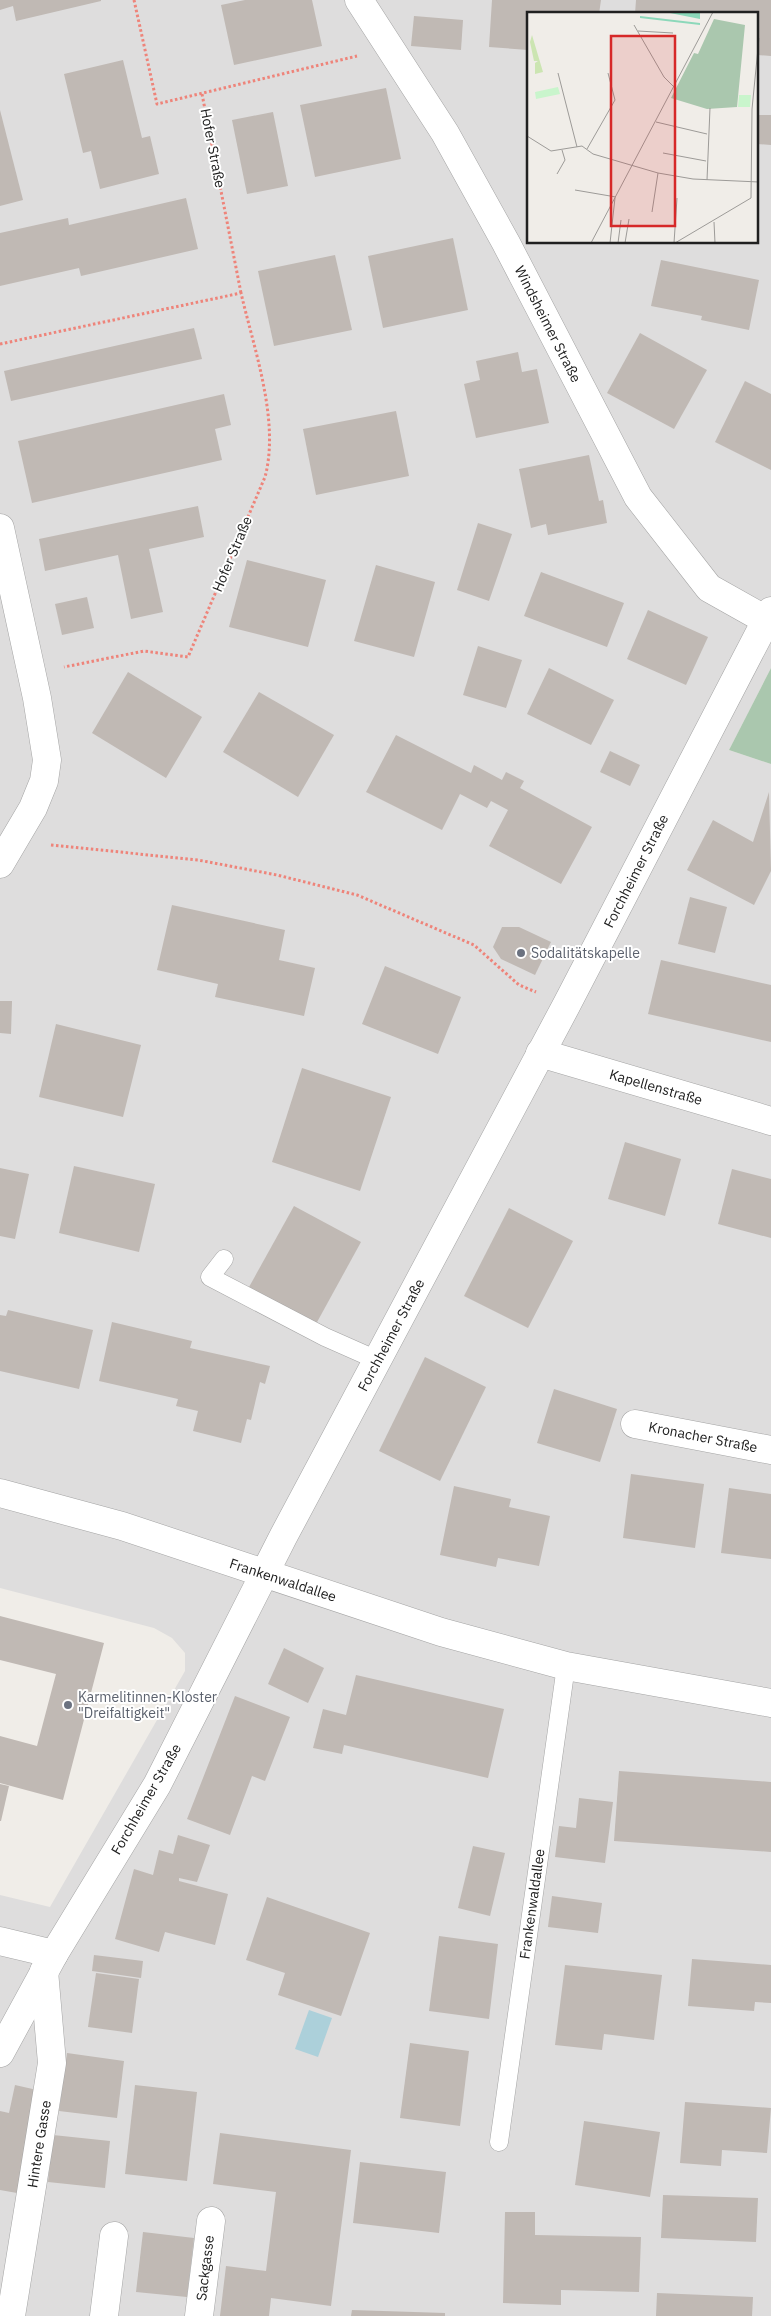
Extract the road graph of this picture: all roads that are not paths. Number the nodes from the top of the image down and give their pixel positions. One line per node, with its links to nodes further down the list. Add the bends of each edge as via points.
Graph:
1 (359, 0): 3 (street, Windsheimer Straße, via 445,133 638,497 709,588)
2 (0, 528): 4 (street, via 47,760 44,781 33,808)
3 (769, 616): 5 (street, Forchheimer Straße)
4 (7, 853)
5 (540, 1053): 6 (street, Kapellenstraße); 8 (street, Forchheimer Straße)
6 (771, 1121)
7 (224, 1259): 8 (lane, via 210,1277 325,1338)
8 (377, 1360): 12 (street, Forchheimer Straße)
9 (634, 1424): 10 (street, Kronacher Straße)
10 (771, 1450)
11 (0, 1493): 12 (street, Frankenwaldallee, via 122,1526)
12 (266, 1574): 13 (street, Frankenwaldallee, via 441,1632); 16 (street, Forchheimer Straße, via 156,1785)
13 (566, 1666): 14 (street, Frankenwaldallee); 18 (lane, Frankenwaldallee)
14 (771, 1703)
15 (0, 1941): 16 (street)
16 (49, 1962): 17 (street, Forchheimer Straße); 21 (street, Hintere Gasse, via 52,2063)
17 (0, 2053)
18 (499, 2142)
19 (211, 2221): 23 (street, Sackgasse)
20 (114, 2236): 22 (street)
21 (11, 2316)
22 (104, 2316)
23 (199, 2316)

